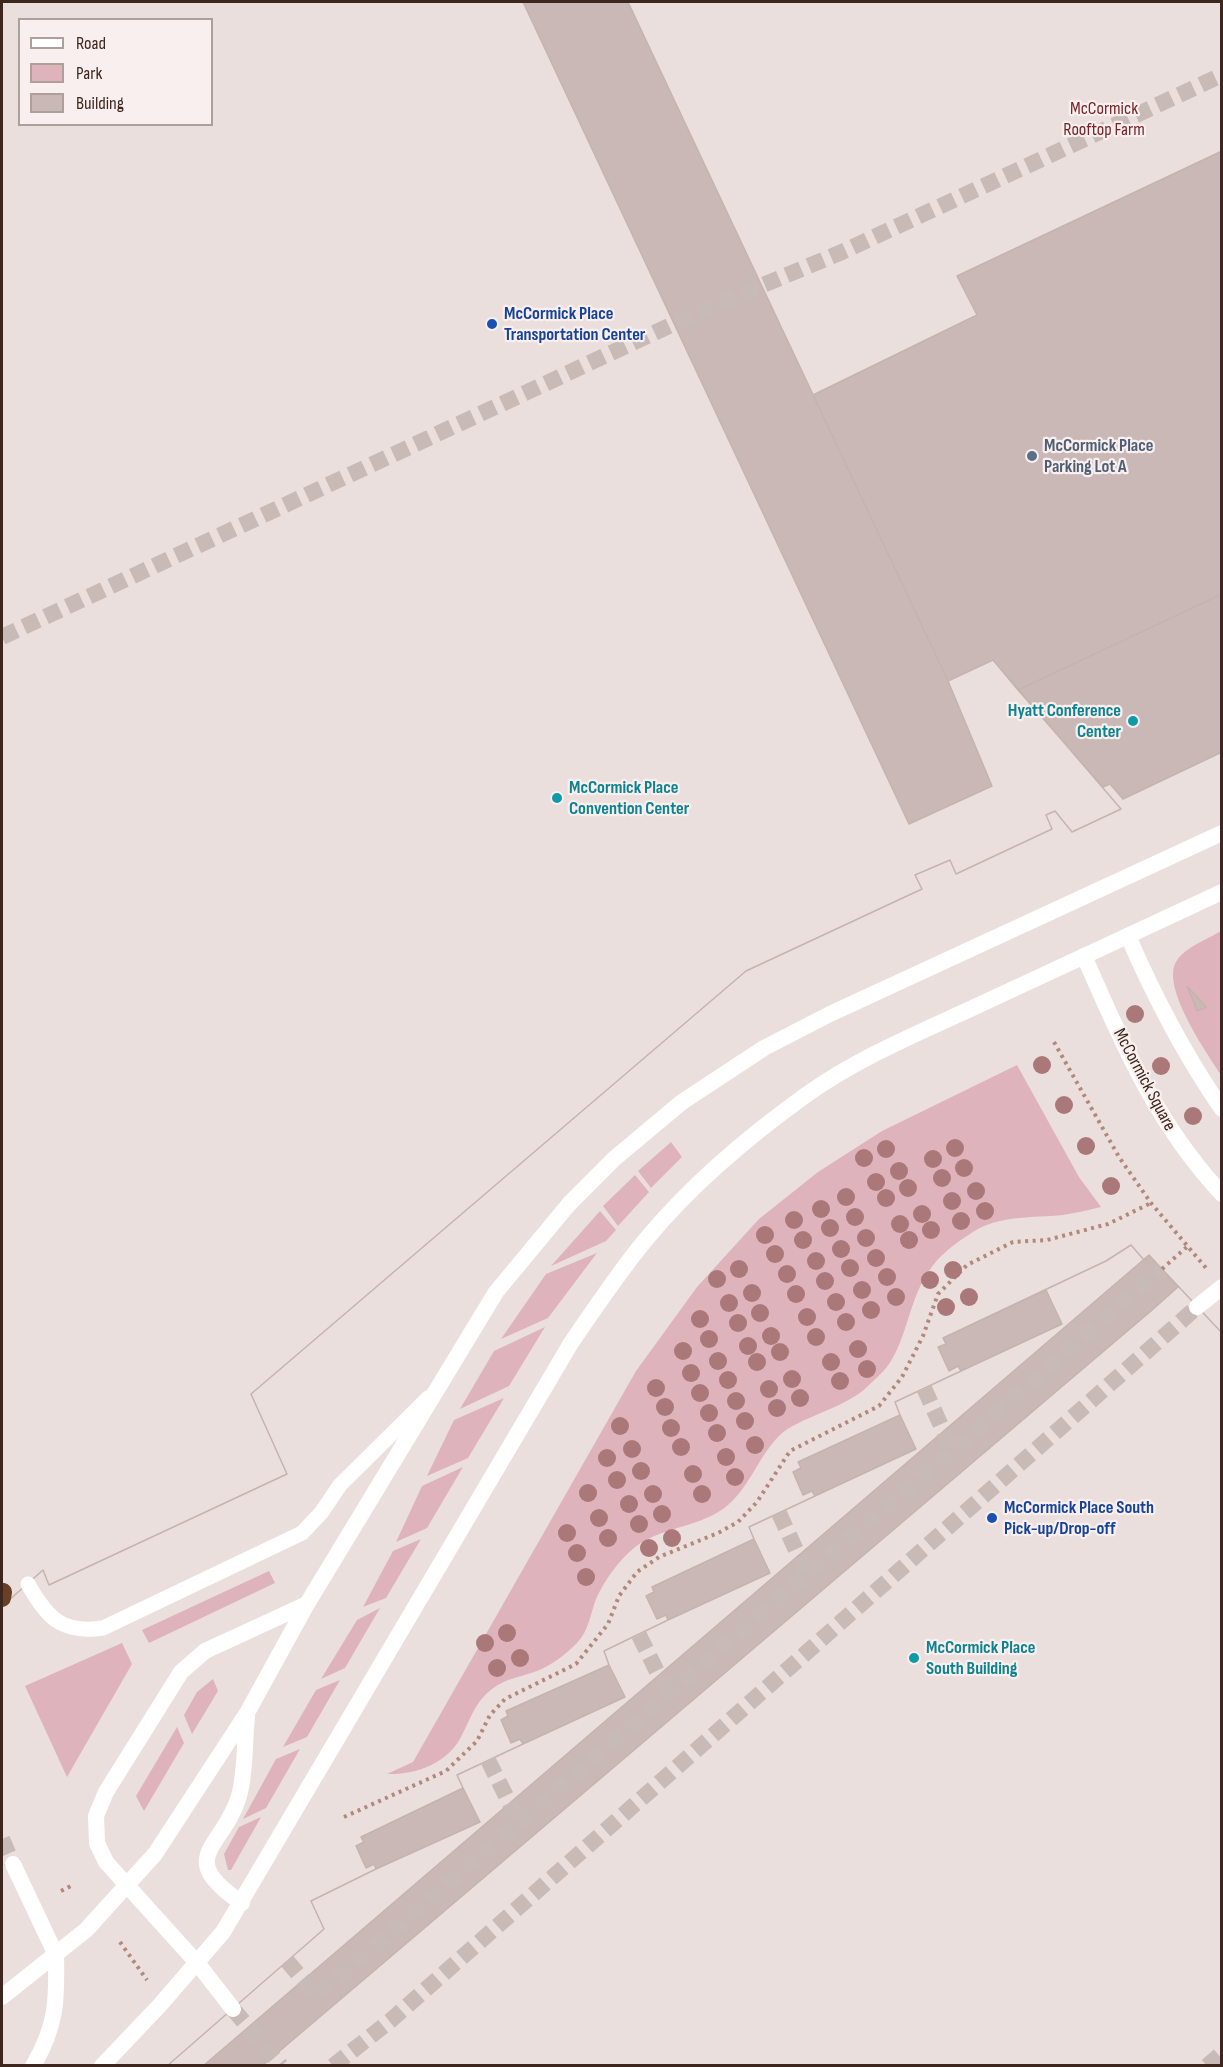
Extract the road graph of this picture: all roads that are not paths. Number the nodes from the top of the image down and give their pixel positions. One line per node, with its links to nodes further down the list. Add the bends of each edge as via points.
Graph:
1 (1221, 833): 9 (main road, via 830,1014 764,1048 682,1102 615,1158 533,1244 496,1292)
2 (1221, 892): 3 (main road)
3 (1128, 936): 4 (main road); 5 (main road, via 1154,996)
4 (1084, 956): 6 (main road, McCormick Square, via 1132,1064 1169,1130); 15 (main road, via 887,1048 807,1094 730,1155 649,1236 612,1281 571,1343)
5 (1221, 1108)
6 (1221, 1194)
7 (1217, 1281): 8 (main road)
8 (1197, 1308)
9 (432, 1394): 10 (lane, via 340,1485 302,1533 103,1628 85,1631 64,1627 40,1605); 11 (main road)
10 (28, 1584)
11 (307, 1604): 12 (main road); 14 (main road, via 205,1651 181,1672 106,1792 96,1816 97,1843 106,1862)
12 (247, 1713): 14 (main road, via 155,1854); 15 (main road, via 239,1796 207,1855 208,1872 217,1886)
13 (13, 1864): 16 (main road)
14 (128, 1885): 16 (main road); 17 (main road)
15 (242, 1903): 17 (main road)
16 (56, 1955): 18 (main road); 20 (main road, via 57,2002 43,2048)
17 (198, 1964): 19 (main road); 21 (main road)
18 (2, 1996)
19 (233, 2009)
20 (33, 2066)
21 (102, 2066)

